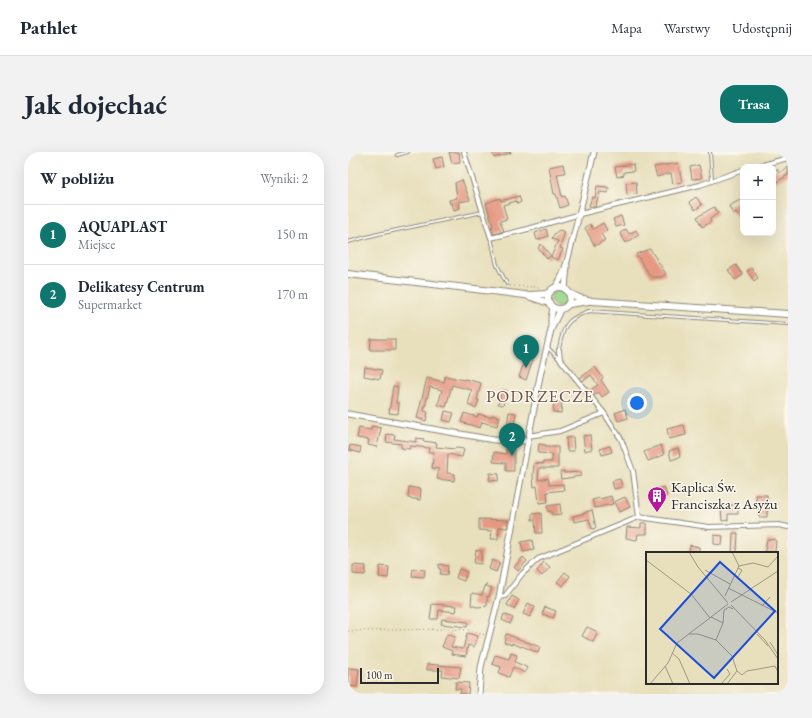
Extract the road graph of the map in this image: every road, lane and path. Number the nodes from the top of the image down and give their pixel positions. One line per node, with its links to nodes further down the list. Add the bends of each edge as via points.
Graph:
1 (408, 152): 5 (lane)
2 (464, 152): 10 (street)
3 (594, 152): 11 (street)
4 (710, 152): 9 (lane)
5 (397, 156)
6 (788, 158): 7 (street)
7 (765, 164)
8 (740, 171): 9 (street)
9 (712, 180): 11 (street)
10 (483, 212): 12 (street); 13 (lane)
11 (580, 214): 12 (street); 14 (street)
12 (491, 238): 16 (lane, via 497,265)
13 (348, 242)
14 (568, 259): 17 (street, via 561,278); 18 (street)
15 (348, 274): 20 (main road)
16 (507, 284): 19 (path, via 538,287)
17 (552, 290): 18 (main road, via 562,288); 19 (main road); 23 (main road, via 548,295)
18 (567, 291): 21 (main road, via 579,298); 22 (main road)
19 (538, 294): 20 (main road)
20 (526, 295): 23 (main road)
21 (592, 301): 22 (main road); 25 (main road)
22 (569, 304): 24 (main road)
23 (551, 305): 24 (main road); 27 (street)
24 (560, 310): 27 (street)
25 (788, 314)
26 (788, 324): 29 (lane, via 589,311 578,314 566,324)
27 (551, 330): 28 (street)
28 (546, 347): 30 (lane); 33 (street)
29 (559, 350): 30 (street)
30 (560, 359): 31 (street)
31 (604, 413): 33 (street, via 560,431); 34 (street, via 621,439 633,471)
32 (348, 414): 33 (street, via 494,440)
33 (528, 438): 36 (street)
34 (639, 517): 35 (street, via 709,527); 36 (street, via 538,559 505,596)
35 (788, 527)
36 (499, 596): 38 (street)
37 (348, 631): 38 (path, via 445,629 470,630)
38 (489, 636): 39 (street, via 481,668)
39 (479, 694)

